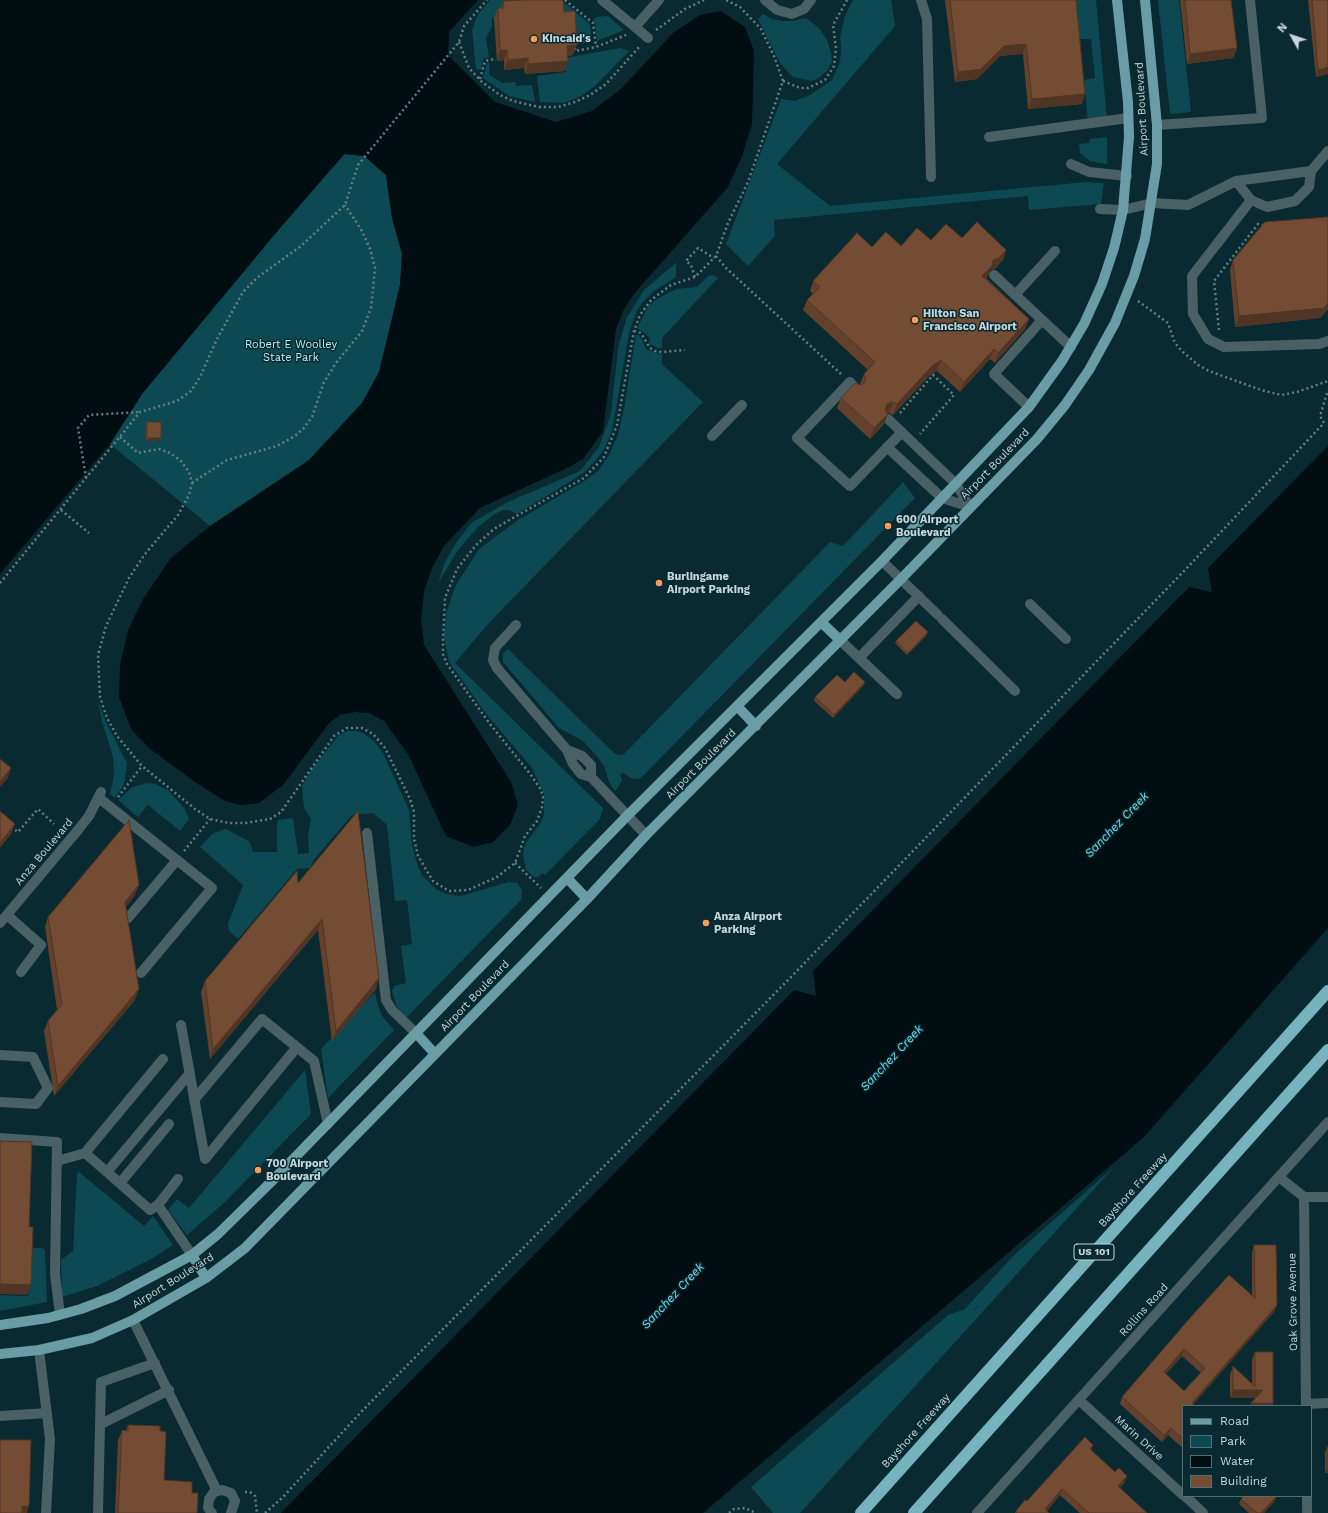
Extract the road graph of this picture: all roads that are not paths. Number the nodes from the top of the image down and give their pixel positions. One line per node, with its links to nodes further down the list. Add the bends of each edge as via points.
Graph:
1 (602, 0): 9 (street)
2 (659, 0): 9 (street)
3 (765, 0): 4 (street, via 777,10 792,14 804,9)
4 (811, 0)
5 (921, 0): 18 (street, via 927,19)
6 (1117, 0): 11 (main road, Airport Boulevard)
7 (1145, 0): 12 (main road, Airport Boulevard)
8 (1250, 0): 12 (street, via 1262,118)
9 (635, 27): 10 (street)
10 (648, 38)
11 (1128, 118): 13 (street); 17 (main road, Airport Boulevard)
12 (1157, 125): 21 (main road, Airport Boulevard, via 1157,164)
13 (989, 137)
14 (1328, 151): 16 (street)
15 (1071, 164): 17 (street, via 1089,172)
16 (1311, 171): 19 (street); 20 (street, via 1309,187 1295,202 1267,206)
17 (1127, 176): 23 (main road, Airport Boulevard)
18 (931, 177)
19 (1236, 181): 20 (street); 21 (street, via 1188,205)
20 (1251, 200): 28 (street, via 1192,276 1194,314 1208,339 1224,347 1319,344)
21 (1152, 203): 23 (street); 39 (main road, Airport Boulevard, via 1134,276 1116,323 1090,370 1037,439)
22 (1100, 209): 23 (street)
23 (1123, 210): 29 (main road, Airport Boulevard, via 1102,284)
24 (1055, 251): 26 (street)
25 (994, 275): 26 (street)
26 (1015, 295): 27 (street)
27 (1042, 320): 29 (street); 32 (street, via 994,374)
28 (1328, 341)
29 (1071, 347): 32 (main road, Airport Boulevard)
30 (856, 389): 36 (street, via 850,382 797,438 850,486)
31 (742, 406): 35 (street)
32 (1029, 407): 37 (main road, Airport Boulevard)
33 (893, 418): 34 (street)
34 (902, 432): 36 (street); 37 (street)
35 (712, 436)
36 (887, 447): 38 (street)
37 (956, 484): 38 (main road, Airport Boulevard); 39 (street)
38 (942, 498): 39 (street); 40 (main road, Airport Boulevard)
39 (970, 508): 41 (main road, Airport Boulevard)
40 (882, 560): 41 (street); 44 (main road, Airport Boulevard)
41 (901, 579): 42 (street); 47 (main road, Airport Boulevard)
42 (919, 596): 48 (street); 49 (street)
43 (1030, 604): 46 (street)
44 (821, 622): 47 (main road); 51 (main road, Airport Boulevard)
45 (516, 625): 53 (street, via 495,648 493,660 497,668 567,750 582,756 591,765 591,778)
46 (1066, 639)
47 (840, 640): 48 (street); 52 (main road, Airport Boulevard)
48 (859, 658): 50 (street)
49 (1015, 691)
50 (897, 694)
51 (737, 706): 52 (main road); 53 (main road, Airport Boulevard)
52 (756, 726): 55 (main road, Airport Boulevard)
53 (627, 816): 55 (street); 57 (main road, Airport Boulevard)
54 (367, 833): 66 (street, via 386,1000 392,1010)
55 (646, 835): 58 (main road, Airport Boulevard)
56 (177, 860): 59 (street, Anza Boulevard, via 100,795 89,816); 60 (street); 63 (street, via 212,888)
57 (567, 878): 58 (main road); 66 (main road, Airport Boulevard)
58 (587, 899): 69 (main road, Airport Boulevard)
59 (7, 915): 61 (street, Anza Boulevard); 62 (street, via 40,945)
60 (128, 918)
61 (0, 923)
62 (21, 972)
63 (141, 973)
64 (1328, 991): 111 (highway, Bayshore Freeway / US 101)
65 (181, 1025): 72 (street)
66 (416, 1033): 69 (main road); 77 (main road, Airport Boulevard)
67 (297, 1047): 73 (street, via 262,1019); 73 (street, via 205,1159); 77 (street, via 314,1061)
68 (1328, 1050): 112 (highway)
69 (436, 1054): 89 (main road, Airport Boulevard, via 255,1238)
70 (0, 1055): 74 (street, via 33,1057 48,1088 36,1104)
71 (163, 1059): 79 (street)
72 (190, 1073): 73 (street); 81 (street)
73 (194, 1100)
74 (0, 1102)
75 (1328, 1122): 82 (street, Rollins Road)
76 (168, 1124): 84 (street)
77 (328, 1124): 88 (main road, Airport Boulevard, via 248,1206)
78 (0, 1138): 80 (street, via 57,1142)
79 (85, 1154): 80 (street); 81 (street)
80 (57, 1161): 90 (street, via 55,1274)
81 (107, 1172): 84 (street)
82 (1279, 1177): 85 (street); 97 (street, Rollins Road)
83 (178, 1179): 87 (street)
84 (120, 1183): 87 (street, via 150,1210)
85 (1304, 1197): 86 (street); 99 (street, Oak Grove Avenue)
86 (1328, 1197)
87 (158, 1205): 88 (street)
88 (192, 1255): 89 (main road); 90 (main road, Airport Boulevard, via 115,1296)
89 (206, 1278): 91 (main road, Airport Boulevard)
90 (60, 1315): 92 (main road, Airport Boulevard)
91 (133, 1320): 93 (main road, Airport Boulevard, via 92,1338); 95 (street)
92 (0, 1325)
93 (39, 1350): 94 (main road, Airport Boulevard); 100 (street)
94 (0, 1354)
95 (155, 1363): 96 (street); 102 (street, via 101,1382)
96 (169, 1390): 102 (street); 103 (street)
97 (1079, 1400): 104 (street, Marin Drive); 113 (street, Rollins Road)
98 (1328, 1403): 99 (street)
99 (1306, 1405)
100 (47, 1413): 101 (street); 107 (street, via 50,1439)
101 (0, 1416)
102 (101, 1424): 108 (street)
103 (217, 1491): 109 (street, via 208,1499 208,1508); 110 (street, via 227,1491 233,1497 235,1505)
104 (1182, 1493)
105 (1186, 1497): 114 (street, Marin Drive)
106 (1307, 1497): 115 (street)
107 (46, 1513)
108 (98, 1513)
109 (212, 1513)
110 (231, 1513)
111 (861, 1513)
112 (914, 1513)
113 (977, 1513)
114 (1203, 1513)
115 (1307, 1513)

